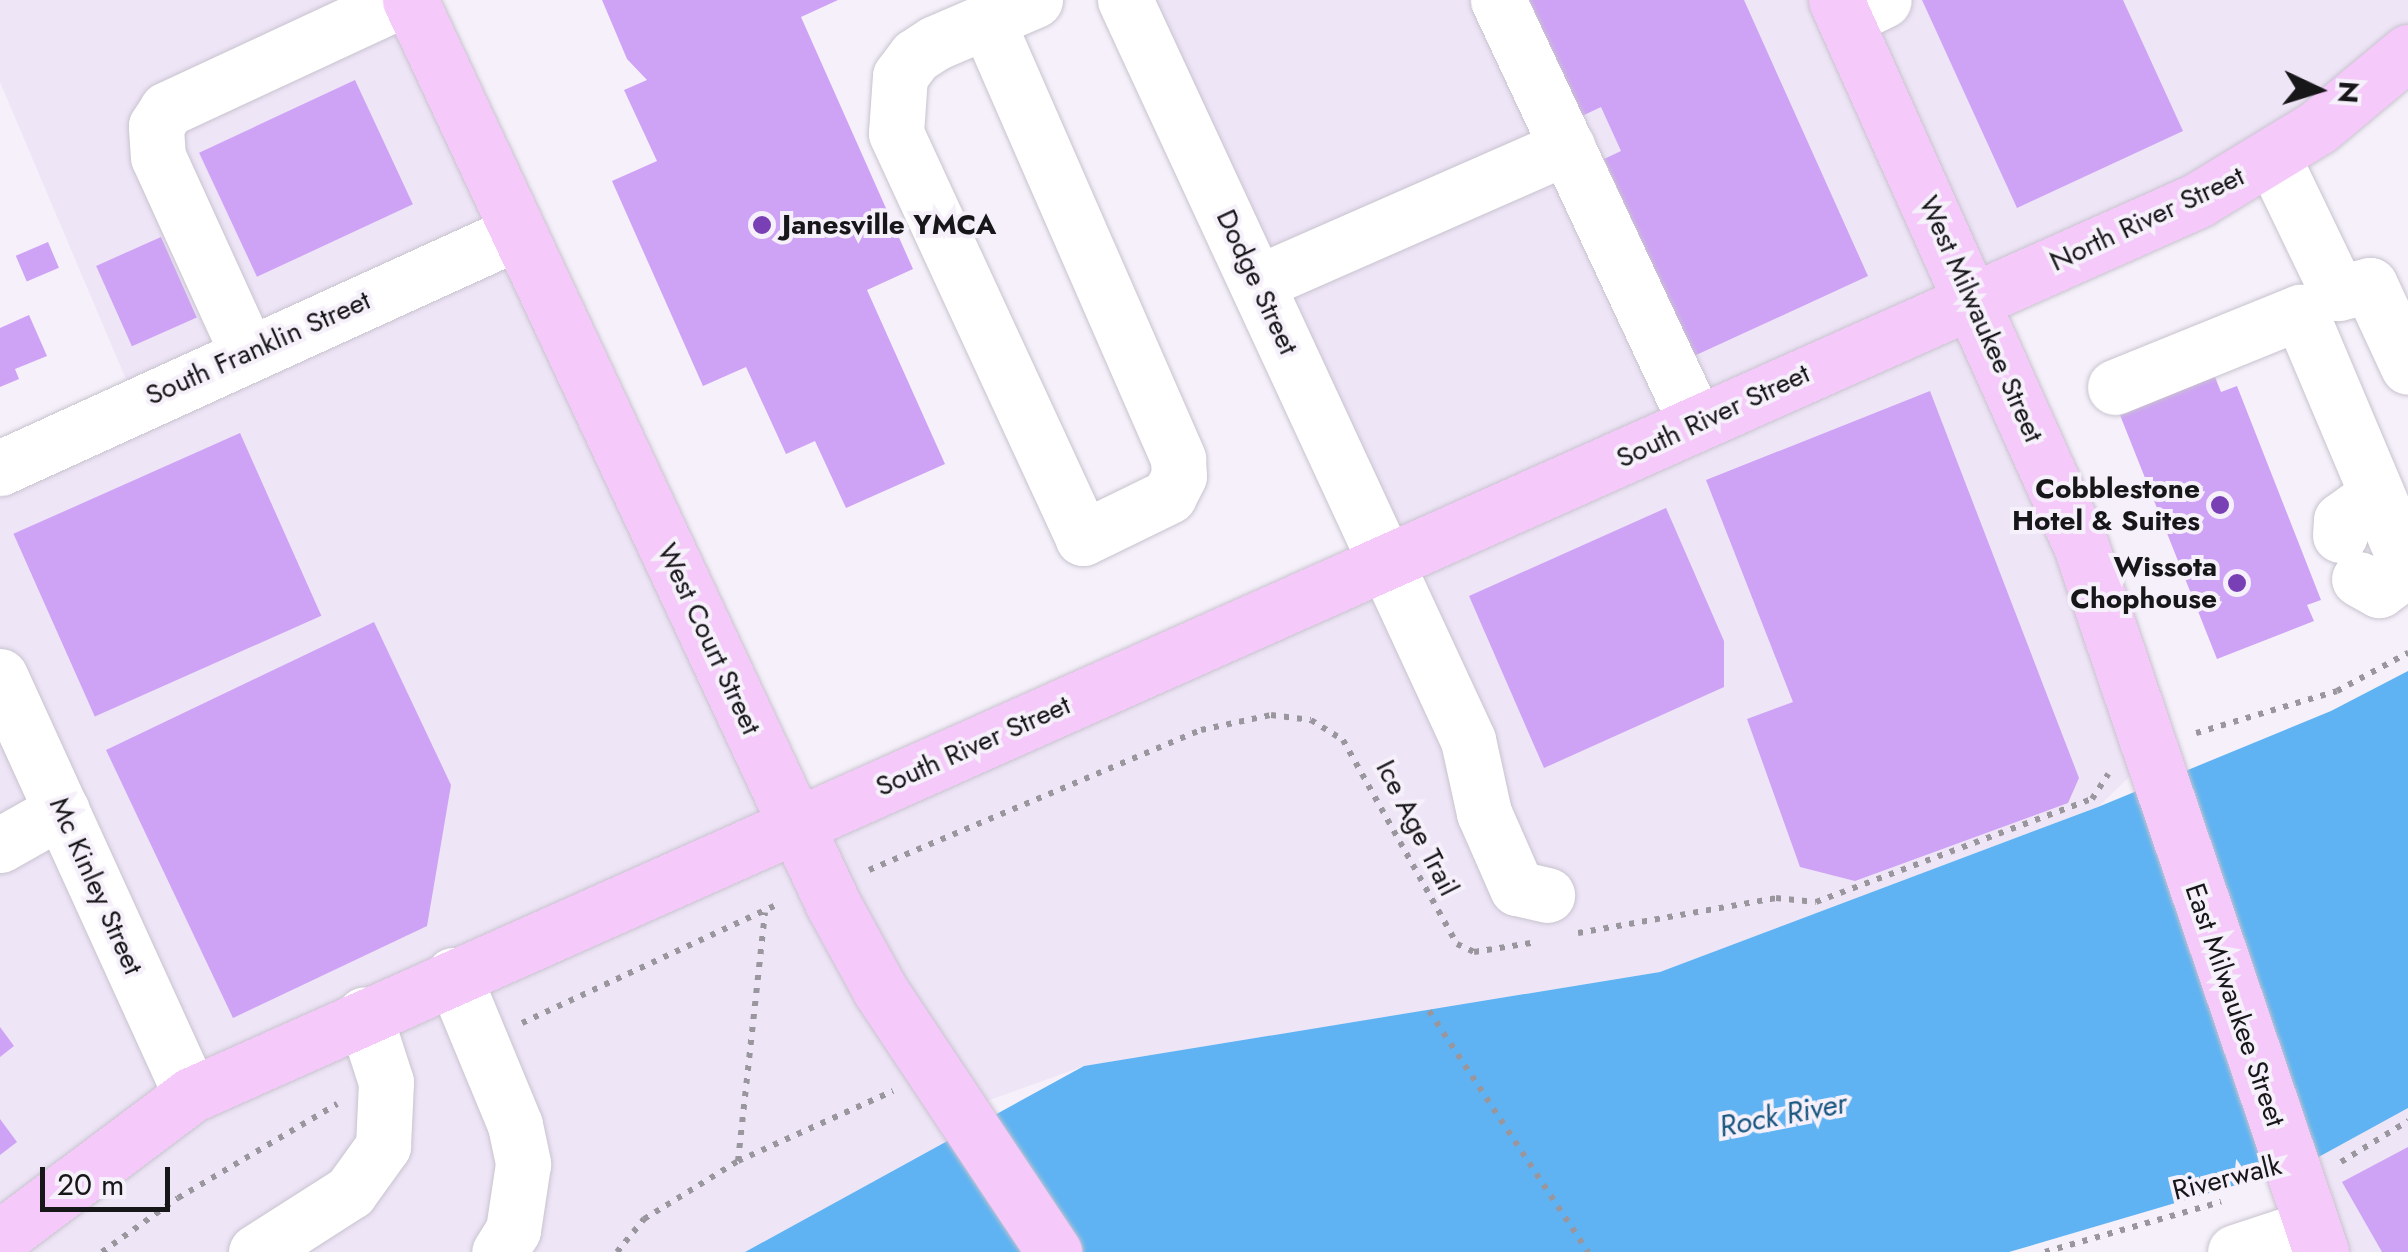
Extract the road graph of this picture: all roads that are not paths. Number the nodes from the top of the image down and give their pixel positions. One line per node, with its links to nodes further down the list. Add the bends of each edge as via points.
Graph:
1 (402, 0): 14 (street, via 168,109 156,126 158,157)
2 (410, 0): 10 (main road, West Court Street)
3 (1124, 0): 11 (street, Dodge Street)
4 (1498, 0): 8 (street)
5 (1855, 6): 12 (main road, West Milwaukee Street)
6 (1011, 11): 6 (street, via 915,56 900,76 896,133 1083,538 1168,496 1179,476 1178,459)
7 (2408, 52): 9 (main road, North River Street)
8 (1568, 147): 11 (street); 17 (street)
9 (2273, 158): 12 (main road, North River Street, via 2198,200); 13 (street)
10 (518, 232): 14 (street, South Franklin Street); 25 (main road, West Court Street)
11 (1258, 283): 21 (street, Dodge Street)
12 (1972, 296): 17 (main road, South River Street); 23 (main road, West Milwaukee Street, via 2080,546)
13 (2319, 302): 15 (street, via 2370,285); 16 (street); 19 (street)
14 (248, 352): 18 (street, South Franklin Street)
15 (2408, 367)
16 (2115, 387)
17 (1698, 424): 21 (main road, South River Street)
18 (0, 468)
19 (2377, 494): 20 (street); 20 (street, via 2341,520)
20 (2379, 563)
21 (1388, 564): 25 (main road, South River Street); 27 (street, Dodge Street, via 1468,740 1484,813 1517,888)
22 (0, 676): 24 (street, Mc Kinley Street)
23 (2151, 756): 31 (main road, East Milwaukee Street)
24 (62, 810): 26 (street); 30 (street, Mc Kinley Street)
25 (796, 824): 28 (main road, South River Street); 36 (main road, West Court Street, via 880,990)
26 (0, 845)
27 (1551, 924)
28 (454, 975): 29 (main road, South River Street); 35 (street, via 516,1125 524,1164 513,1230)
29 (364, 1014): 30 (main road, South River Street); 34 (street, via 386,1082 384,1146 350,1192)
30 (191, 1095): 33 (main road, South River Street)
31 (2304, 1208): 32 (street)
32 (2230, 1227)
33 (0, 1238)
34 (256, 1252)
35 (499, 1252)
36 (1054, 1252)

